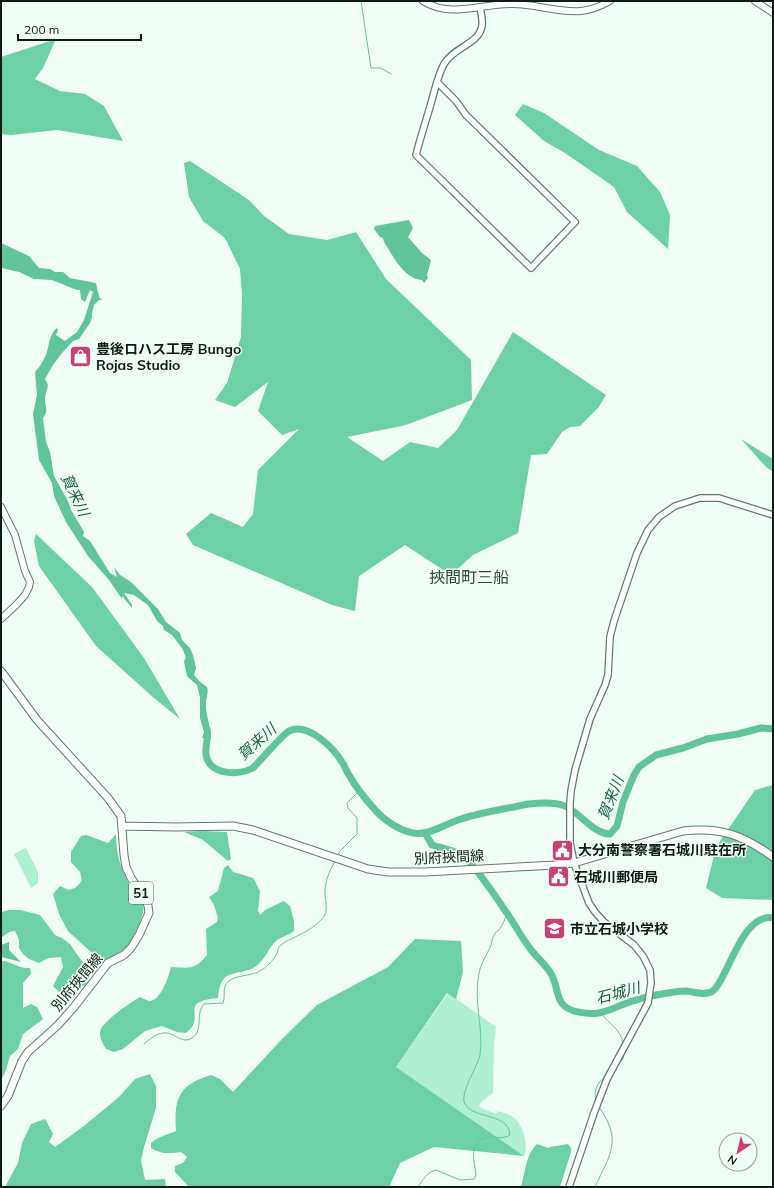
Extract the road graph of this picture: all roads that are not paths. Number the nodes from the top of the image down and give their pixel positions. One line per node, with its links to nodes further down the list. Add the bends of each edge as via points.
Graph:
1 (423, 1): 4 (main road, via 434,7 449,10)
2 (610, 1): 4 (main road, via 580,11 514,4)
3 (755, 1): 5 (main road)
4 (480, 7): 6 (street, via 480,33 474,40 449,56)
5 (773, 14)
6 (437, 82): 6 (street, via 466,115 575,222 531,268 416,155)
7 (1, 507): 9 (main road, via 15,535 30,582 24,595)
8 (773, 515): 13 (street, via 719,498 700,498 676,506 659,517 648,530 614,621 610,637 608,674 590,719 575,770 571,791 570,842)
9 (1, 619)
10 (1, 671): 11 (main road, 別府挾間線 / 51, via 36,719 116,807 121,816)
11 (122, 826): 13 (main road, 別府挾間線, via 233,826 253,830 368,869 388,872 555,866); 14 (main road, 別府挾間線 / 51, via 126,867 148,906 149,913 143,927 124,955 108,963 74,1008 28,1052)
12 (773, 857): 13 (main road, 別府挾間線, via 757,845 738,836 702,829 683,831)
13 (574, 863): 15 (street, via 589,903 604,922 634,945 643,956 650,970 652,983 648,1003 607,1079)
14 (1, 1106)
15 (570, 1187)

